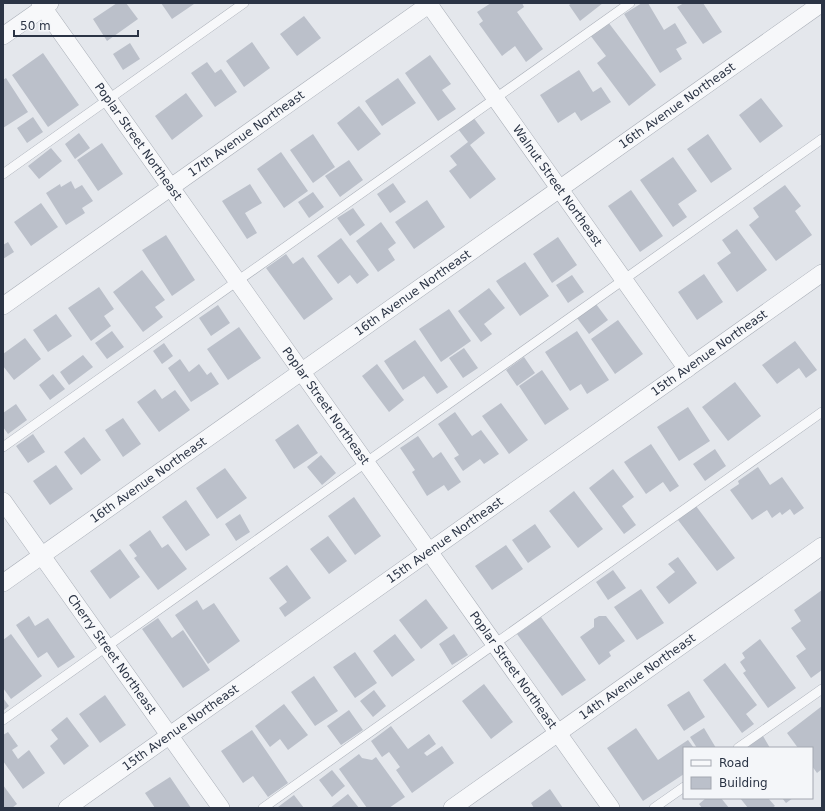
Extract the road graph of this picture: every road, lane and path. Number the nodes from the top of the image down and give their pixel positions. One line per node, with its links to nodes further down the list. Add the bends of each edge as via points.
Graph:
1 (244, 3): 8 (lane)
2 (630, 3): 7 (lane)
3 (822, 3): 12 (street, 16th Avenue Northeast)
4 (45, 4): 6 (street); 8 (street, Poplar Street Northeast)
5 (429, 4): 7 (street, Walnut Street Northeast); 11 (street, 17th Avenue Northeast)
6 (3, 36)
7 (495, 98): 12 (street, Walnut Street Northeast); 15 (lane)
8 (108, 99): 10 (lane); 11 (street, Poplar Street Northeast)
9 (822, 139): 14 (lane)
10 (3, 174)
11 (171, 187): 15 (street, Poplar Street Northeast); 16 (street, 17th Avenue Northeast)
12 (560, 189): 14 (street, Walnut Street Northeast); 18 (street, 16th Avenue Northeast)
13 (822, 274): 17 (street, 15th Avenue Northeast)
14 (624, 280): 17 (street, Walnut Street Northeast); 21 (lane)
15 (237, 281): 18 (street, Poplar Street Northeast); 20 (lane)
16 (3, 306)
17 (687, 369): 24 (street, 15th Avenue Northeast)
18 (302, 372): 21 (street, Poplar Street Northeast); 25 (street, 16th Avenue Northeast)
19 (822, 412): 27 (lane)
20 (3, 447)
21 (366, 463): 24 (street, Poplar Street Northeast); 28 (lane)
22 (3, 501): 25 (street, Cherry Street Northeast)
23 (822, 546): 31 (street, 14th Avenue Northeast)
24 (429, 552): 27 (street, Poplar Street Northeast); 32 (street, 15th Avenue Northeast)
25 (42, 556): 26 (street, 16th Avenue Northeast); 28 (street, Cherry Street Northeast)
26 (3, 583)
27 (494, 644): 31 (street, Poplar Street Northeast); 37 (lane)
28 (106, 647): 30 (lane); 32 (street, Cherry Street Northeast)
29 (822, 689): 33 (lane)
30 (3, 720)
31 (558, 733): 38 (street, 14th Avenue Northeast); 39 (street, Poplar Street Northeast)
32 (169, 736): 35 (street, 15th Avenue Northeast); 36 (street, Cherry Street Northeast)
33 (739, 747)
34 (683, 787): 40 (lane)
35 (67, 808)
36 (220, 808)
37 (263, 808)
38 (452, 808)
39 (611, 808)
40 (654, 808)

